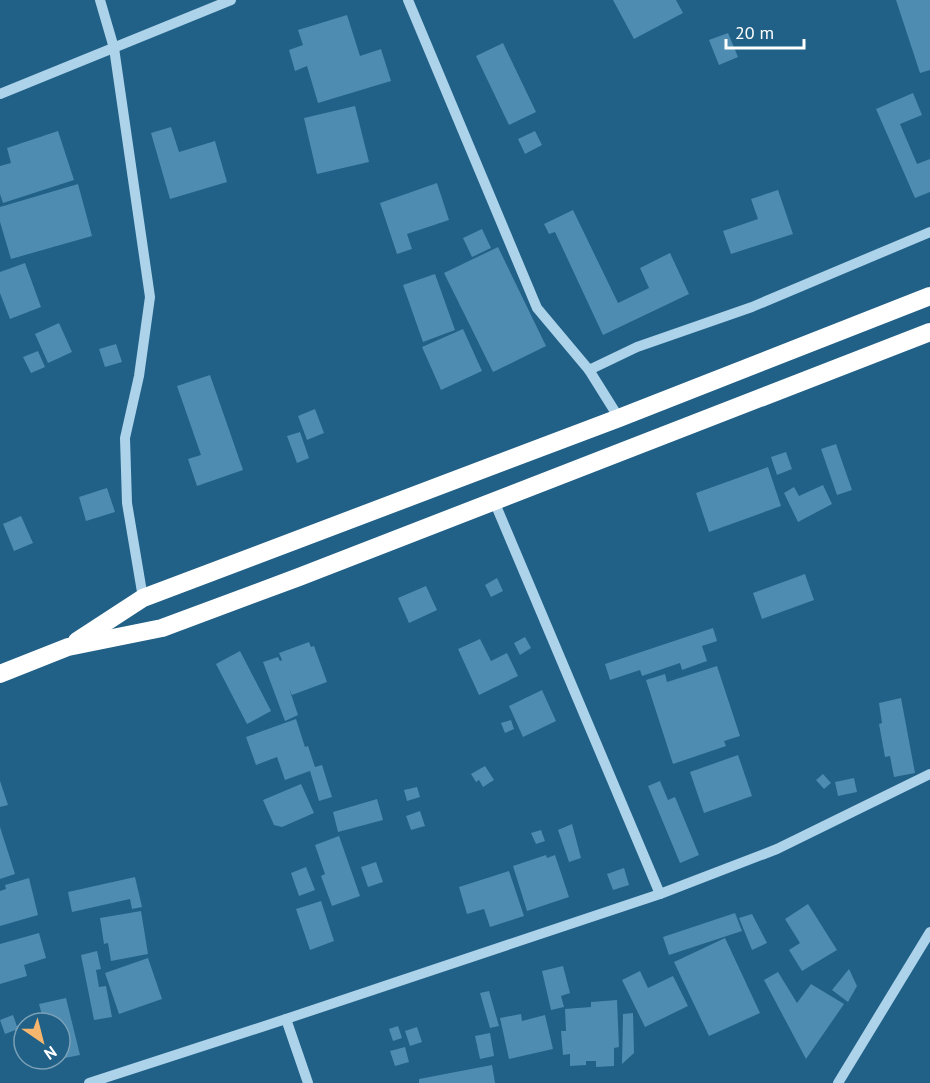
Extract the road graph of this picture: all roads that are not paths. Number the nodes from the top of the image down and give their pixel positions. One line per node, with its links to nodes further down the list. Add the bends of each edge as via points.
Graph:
1 (100, 0): 4 (street)
2 (231, 0): 4 (street)
3 (408, 0): 9 (street, via 537,308)
4 (114, 48): 5 (street); 12 (street, via 150,297 125,438 127,503)
5 (0, 94)
6 (930, 232): 9 (street, via 752,307 637,347)
7 (930, 296): 10 (highway)
8 (930, 332): 11 (highway)
9 (589, 370): 10 (street)
10 (619, 418): 12 (highway)
11 (494, 501): 13 (highway, via 162,628); 16 (street)
12 (143, 598): 13 (highway)
13 (68, 647): 14 (highway)
14 (0, 674)
15 (930, 774): 16 (street, via 777,849)
16 (660, 894): 18 (street)
17 (930, 932): 21 (street)
18 (286, 1019): 19 (street); 20 (street)
19 (89, 1083)
20 (308, 1083)
21 (838, 1083)

